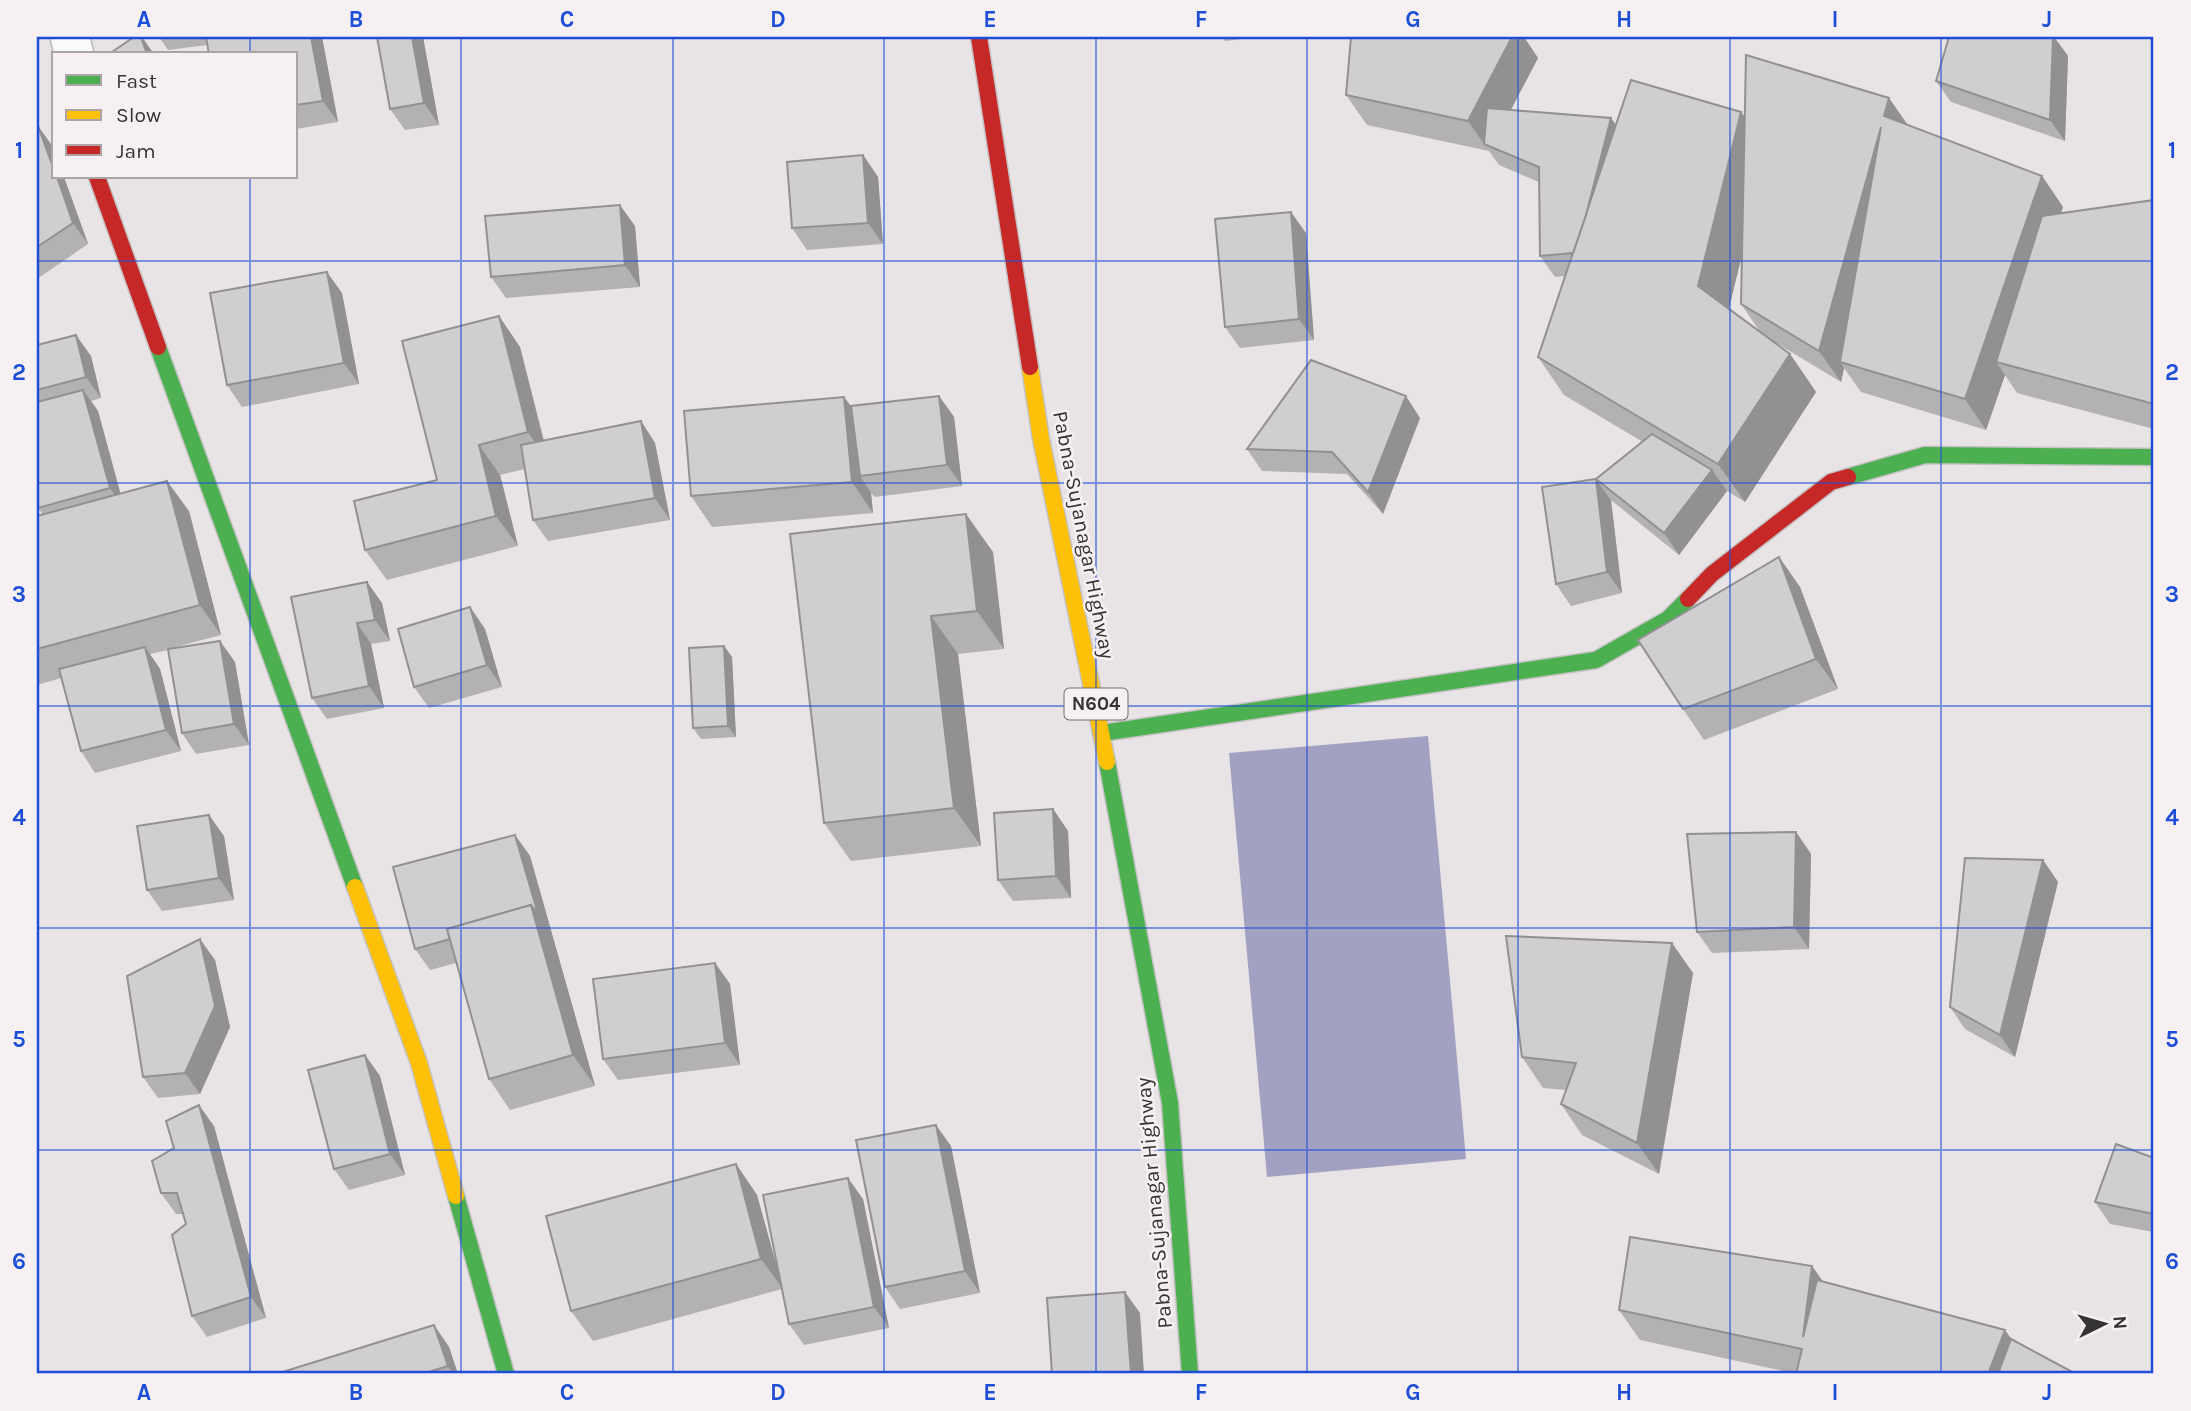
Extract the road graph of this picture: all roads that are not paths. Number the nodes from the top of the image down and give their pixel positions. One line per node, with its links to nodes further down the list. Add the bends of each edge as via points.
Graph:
1 (979, 37): 4 (main road, Pabna-Sujanagar Highway / N604, via 1041,439)
2 (97, 178): 5 (main road, via 419,1063)
3 (2154, 457): 4 (main road, via 1925,455 1831,482 1712,574 1668,620 1596,660)
4 (1102, 733): 6 (main road, Pabna-Sujanagar Highway / N604, via 1170,1103)
5 (506, 1374)
6 (1190, 1374)

